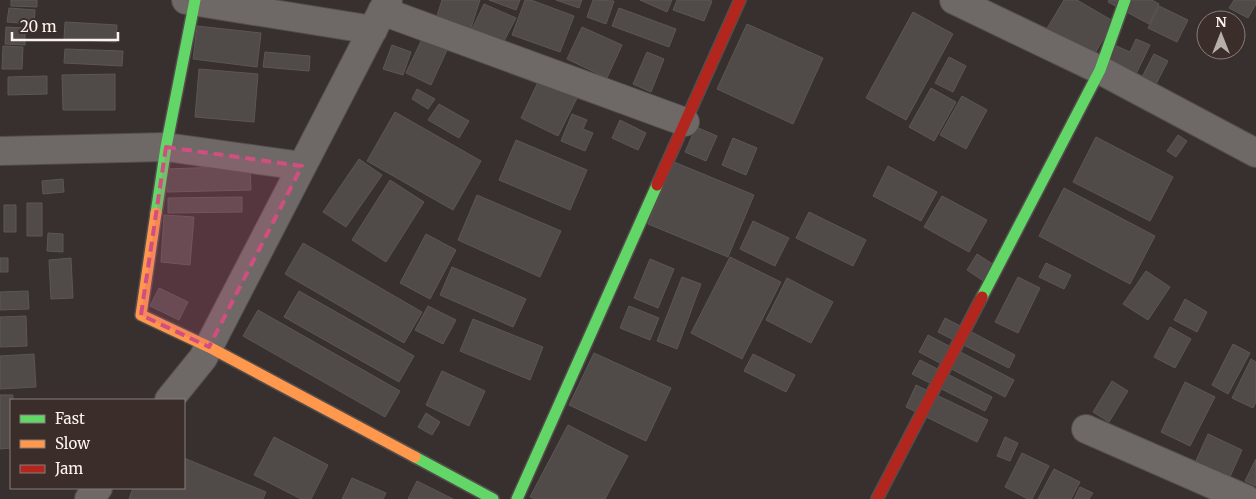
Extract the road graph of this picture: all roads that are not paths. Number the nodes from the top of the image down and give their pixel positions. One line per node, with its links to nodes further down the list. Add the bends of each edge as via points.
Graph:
1 (191, 0): 5 (street); 8 (street)
2 (740, 0): 7 (street)
3 (954, 0): 6 (street)
4 (1125, 0): 6 (street)
5 (381, 14): 7 (street); 11 (street)
6 (1100, 70): 10 (street); 19 (street)
7 (685, 122): 18 (street)
8 (166, 147): 9 (street); 11 (street); 12 (street, via 141,315)
9 (0, 151)
10 (1256, 153)
11 (302, 166): 12 (street)
12 (210, 347): 13 (street); 17 (street)
13 (170, 399)
14 (1086, 429): 20 (street)
15 (97, 489): 16 (street)
16 (89, 499)
17 (493, 499)
18 (517, 499)
19 (877, 499)
20 (1246, 499)

